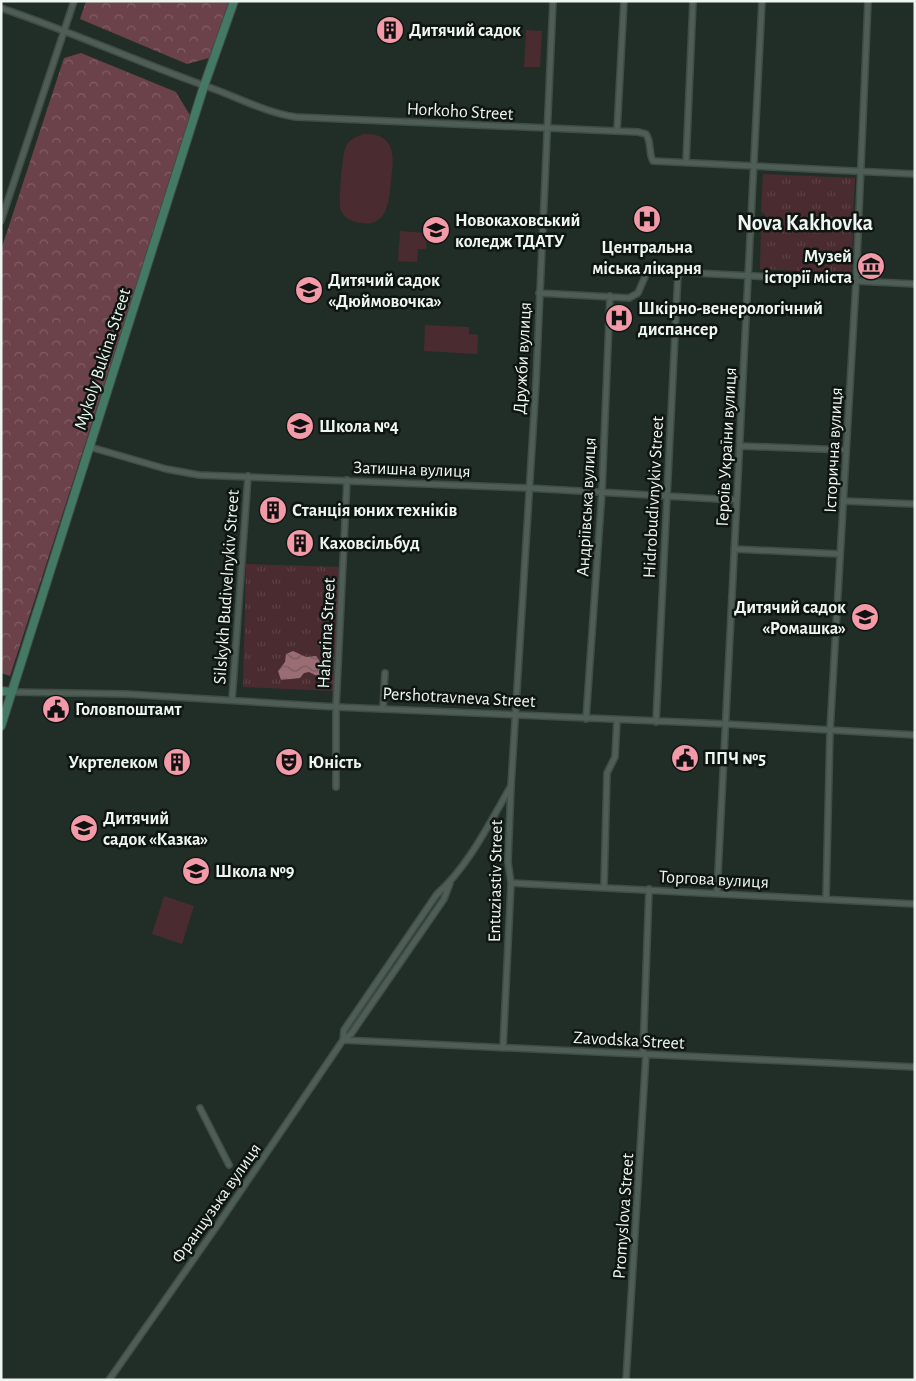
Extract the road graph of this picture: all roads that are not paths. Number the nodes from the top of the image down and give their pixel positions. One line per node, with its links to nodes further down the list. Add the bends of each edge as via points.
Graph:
1 (74, 1): 9 (street)
2 (234, 1): 10 (street, Mykoly Bukina Street)
3 (553, 1): 11 (street, Дружби вулиця)
4 (624, 1): 12 (street)
5 (693, 1): 13 (street)
6 (762, 1): 14 (street, Героїв України вулиця)
7 (868, 1): 15 (street, Історична вулиця)
8 (1, 8): 9 (street, Horkoho Street)
9 (64, 30): 10 (street, Horkoho Street); 17 (street)
10 (204, 86): 11 (street, Horkoho Street, via 282,115 296,117); 25 (street, Mykoly Bukina Street)
11 (548, 129): 12 (street, Horkoho Street); 22 (street, Дружби вулиця)
12 (617, 131): 13 (street, Horkoho Street, via 646,134 653,161)
13 (686, 163): 14 (street, Horkoho Street)
14 (753, 166): 15 (street, Horkoho Street); 19 (street, Героїв України вулиця)
15 (861, 171): 16 (street, Horkoho Street); 20 (street, Історична вулиця)
16 (915, 174)
17 (1, 221)
18 (678, 273): 19 (street); 23 (street, via 647,272 638,293 629,298); 31 (street, Hidrobudivnykiv Street)
19 (749, 276): 20 (street); 24 (street, Героїв України вулиця)
20 (856, 282): 21 (street); 26 (street, Історична вулиця)
21 (915, 284)
22 (539, 294): 23 (street); 29 (street, Дружби вулиця)
23 (610, 296): 30 (street, Андріївська вулиця)
24 (740, 446): 26 (street); 32 (street, Героїв України вулиця)
25 (90, 447): 27 (street, Затишна вулиця, via 166,469); 39 (street, Mykoly Bukina Street)
26 (846, 450): 33 (street, Історична вулиця)
27 (248, 476): 28 (street, Затишна вулиця); 40 (street, Silskykh Budivelnykiv Street)
28 (347, 480): 29 (street, Затишна вулиця); 41 (street, Haharina Street)
29 (528, 488): 30 (street, Затишна вулиця); 43 (street, Дружби вулиця)
30 (602, 491): 31 (street, Затишна вулиця); 44 (street, Андріївська вулиця)
31 (667, 495): 32 (street, Затишна вулиця); 46 (street, Hidrobudivnykiv Street)
32 (736, 500): 35 (street, Героїв України вулиця)
33 (843, 501): 34 (street); 36 (street, Історична вулиця)
34 (915, 504)
35 (734, 549): 36 (street); 47 (street, Героїв України вулиця)
36 (840, 554): 49 (street, Історична вулиця)
37 (385, 673): 42 (street)
38 (1, 691): 39 (street, Pershotravneva Street)
39 (12, 692): 40 (street, Pershotravneva Street); 48 (street, Mykoly Bukina Street)
40 (232, 700): 41 (street, Pershotravneva Street)
41 (336, 707): 42 (street, Pershotravneva Street); 52 (street, Haharina Street)
42 (383, 708): 43 (street, Pershotravneva Street)
43 (516, 715): 44 (street, Pershotravneva Street); 51 (street, Entuziastiv Street)
44 (586, 719): 45 (street, Pershotravneva Street)
45 (617, 720): 46 (street, Pershotravneva Street); 55 (street, via 615,757 608,773)
46 (656, 722): 47 (street, Pershotravneva Street)
47 (726, 724): 49 (street, Pershotravneva Street); 57 (street, Героїв України вулиця)
48 (1, 726)
49 (830, 731): 50 (street, Pershotravneva Street); 58 (street, Історична вулиця)
50 (915, 735)
51 (511, 786): 53 (street, Entuziastiv Street, via 508,862); 54 (street, Французька вулиця)
52 (336, 787)
53 (511, 882): 55 (street, Торгова вулиця); 61 (street, Entuziastiv Street)
54 (450, 883): 60 (street, Французька вулиця, via 439,907 351,1034); 60 (street, Французька вулиця, via 434,898 382,974 344,1030)
55 (604, 887): 56 (street, Торгова вулиця)
56 (649, 889): 57 (street, Торгова вулиця); 62 (street)
57 (717, 893): 58 (street, Торгова вулиця)
58 (826, 900): 59 (street, Торгова вулиця)
59 (915, 904)
60 (343, 1040): 61 (street, Zavodska Street); 66 (street, Французька вулиця)
61 (503, 1048): 62 (street, Zavodska Street)
62 (644, 1054): 63 (street, Zavodska Street); 67 (street, Promyslova Street)
63 (915, 1067)
64 (200, 1108): 65 (street)
65 (229, 1165)
66 (109, 1380)
67 (626, 1380)

